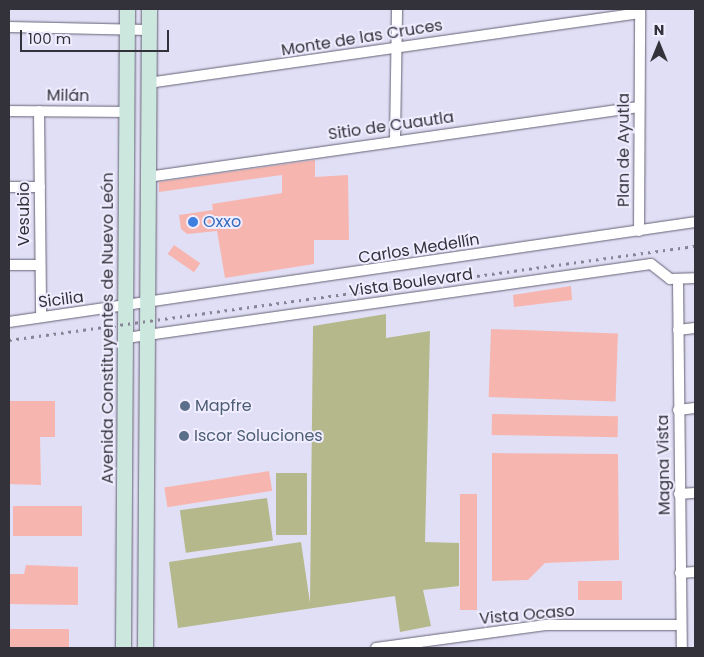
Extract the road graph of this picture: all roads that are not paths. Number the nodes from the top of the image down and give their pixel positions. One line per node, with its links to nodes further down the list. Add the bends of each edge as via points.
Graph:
1 (128, 9): 6 (main road, Avenida Constituyentes de Nuevo León)
2 (149, 9): 7 (main road)
3 (397, 9): 8 (street)
4 (640, 11): 8 (street, Monte de las Cruces); 10 (street, Plan de Ayutla)
5 (9, 27): 6 (street)
6 (128, 30): 7 (street); 13 (main road, Avenida Constituyentes de Nuevo León)
7 (148, 30): 9 (main road)
8 (397, 46): 9 (street, Monte de las Cruces, via 301,63); 14 (street)
9 (148, 83): 15 (main road)
10 (639, 107): 14 (street, Sitio de Cuautla); 19 (street, Plan de Ayutla)
11 (9, 111): 12 (street, Milán)
12 (39, 111): 13 (street, Milán); 17 (street, Vesubio)
13 (127, 112): 25 (main road, Avenida Constituyentes de Nuevo León)
14 (395, 140): 15 (street, Sitio de Cuautla)
15 (147, 177): 24 (main road)
16 (9, 187): 17 (street)
17 (40, 187): 21 (street, Vesubio)
18 (695, 222): 19 (street, Carlos Medellín)
19 (639, 231): 24 (street, Carlos Medellín)
20 (9, 265): 21 (street)
21 (40, 265): 26 (street, Vesubio)
22 (695, 278): 23 (street)
23 (678, 280): 29 (street, Magna Vista); 30 (street, Vista Boulevard, via 670,279 652,264)
24 (147, 304): 25 (street, Sicilia); 30 (main road)
25 (125, 307): 26 (street, Sicilia); 31 (main road, Avenida Constituyentes de Nuevo León)
26 (41, 317): 27 (street, Sicilia)
27 (9, 322)
28 (695, 328): 29 (street)
29 (678, 330): 33 (street, Magna Vista)
30 (147, 336): 31 (street, Vista Boulevard); 37 (main road)
31 (126, 338): 36 (main road, Avenida Constituyentes de Nuevo León)
32 (695, 408): 33 (street)
33 (678, 410): 35 (street, Magna Vista)
34 (695, 493): 35 (street)
35 (679, 494): 39 (street, Magna Vista)
36 (124, 552): 37 (main road); 42 (main road, Avenida Constituyentes de Nuevo León)
37 (145, 552): 43 (main road)
38 (695, 572): 39 (street)
39 (680, 573): 40 (street, Magna Vista)
40 (681, 625): 41 (street, Vista Ocaso, via 547,625); 45 (street, Magna Vista)
41 (403, 647): 44 (street, Vista Ocaso)
42 (123, 648)
43 (145, 648)
44 (376, 648)
45 (682, 648)

